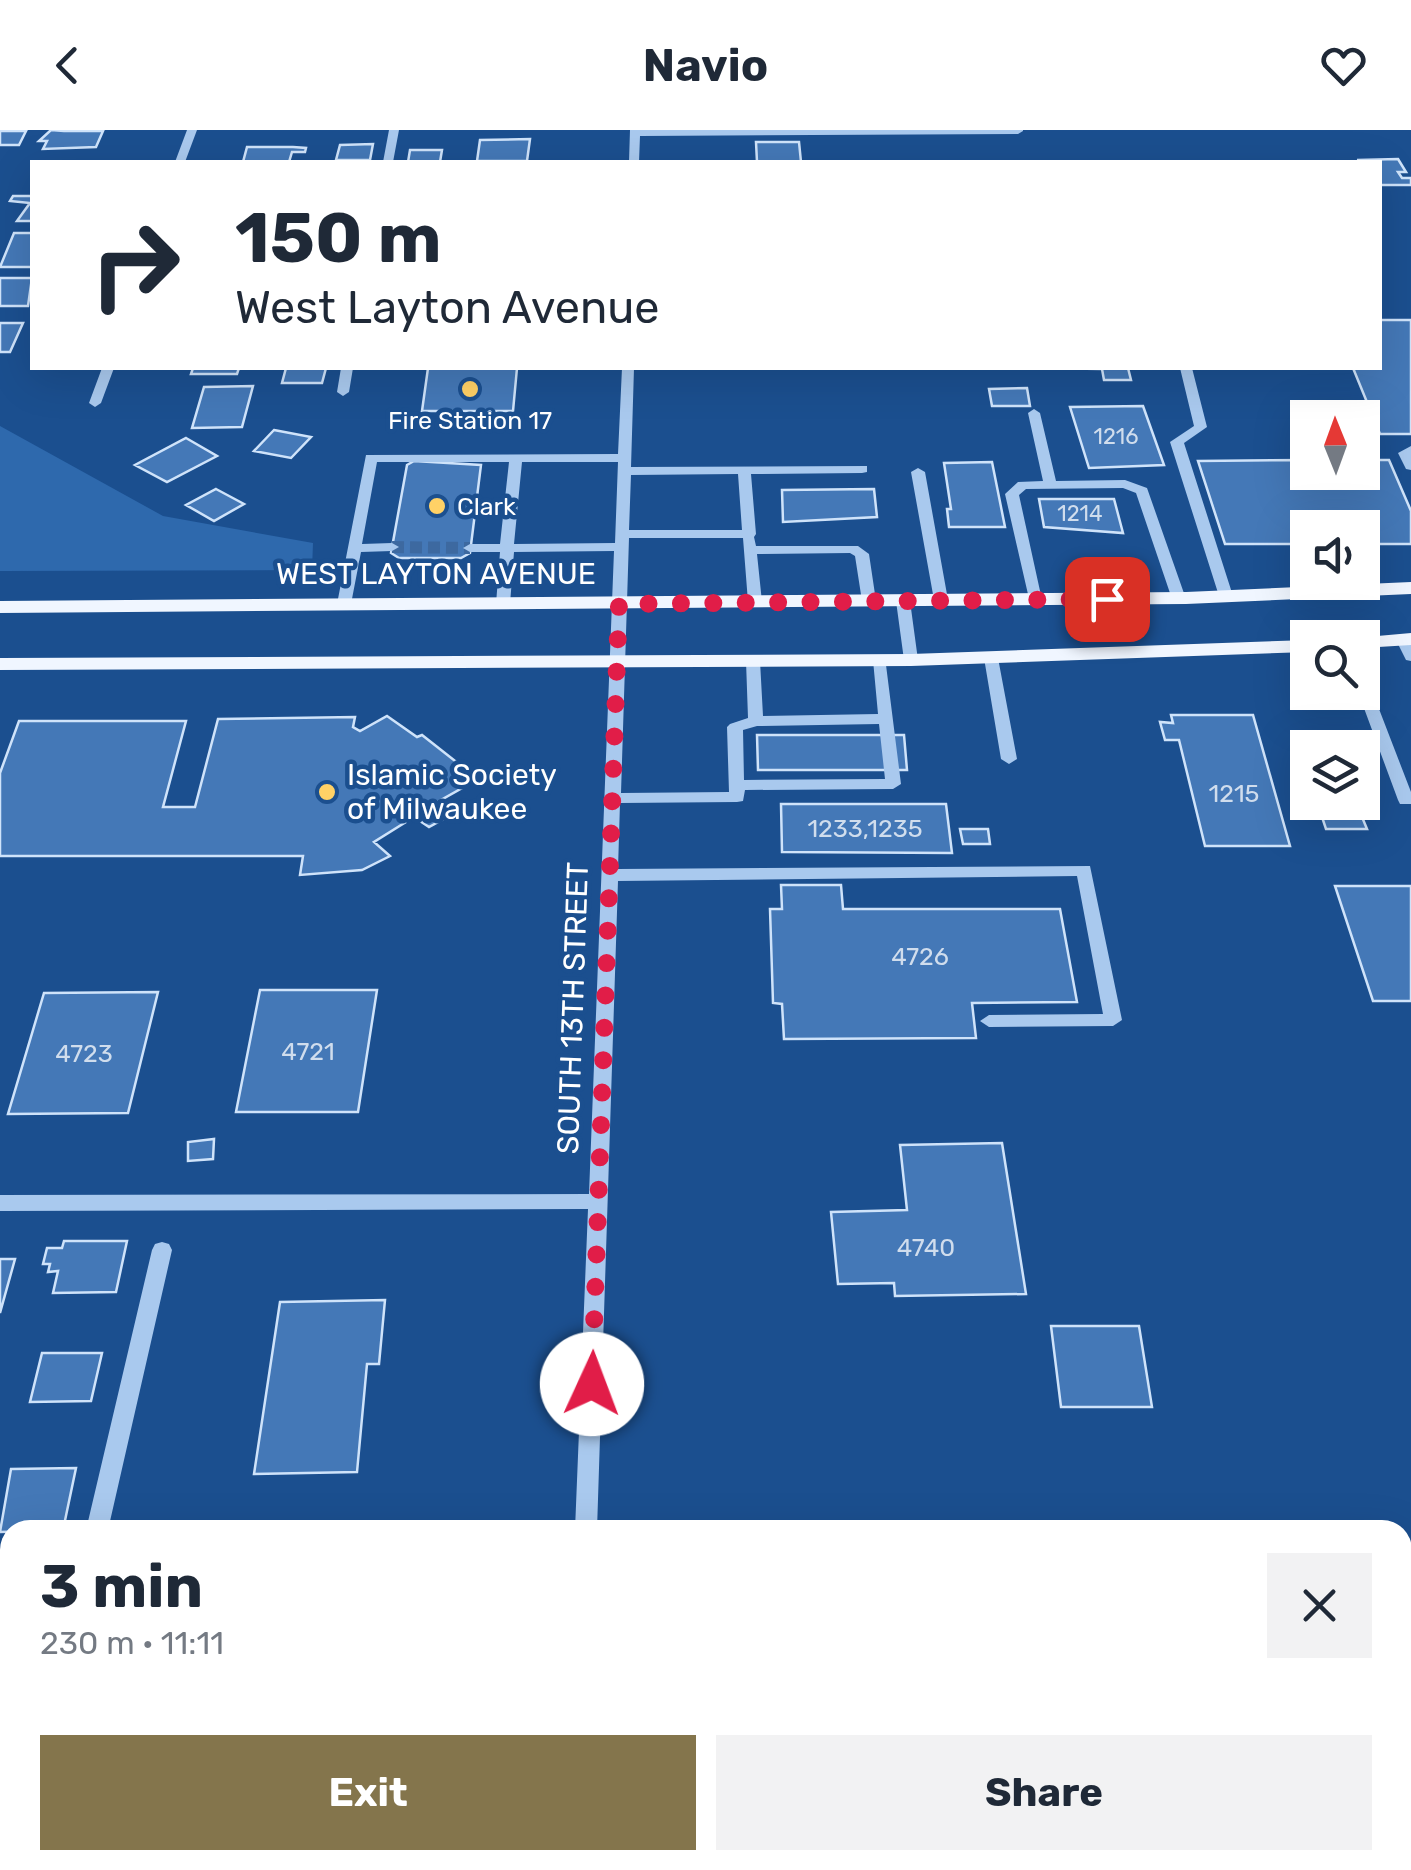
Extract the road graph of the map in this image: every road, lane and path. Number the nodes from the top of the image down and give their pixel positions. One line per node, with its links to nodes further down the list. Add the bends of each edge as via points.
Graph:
1 (192, 130): 5 (street)
2 (394, 130): 6 (street)
3 (1018, 130): 4 (street)
4 (635, 131): 7 (street)
5 (181, 160)
6 (388, 160)
7 (634, 160)
8 (107, 370): 13 (street)
9 (348, 370): 12 (street)
10 (628, 370): 17 (street, SOUTH 13TH STREET)
11 (1187, 370): 30 (street, via 1201,426 1177,442)
12 (343, 392)
13 (95, 403)
14 (1034, 413): 22 (street)
15 (1411, 450): 18 (street, via 1405,453)
16 (516, 458): 17 (street); 26 (street, via 371,458); 28 (street)
17 (624, 464): 20 (street); 23 (street, SOUTH 13TH STREET)
18 (1411, 466)
19 (862, 469): 20 (street)
20 (744, 470): 24 (street)
21 (918, 472): 32 (street)
22 (1050, 484): 31 (street, via 1125,484 1142,491); 33 (street, via 1023,484 1012,494)
23 (622, 540): 24 (street); 28 (street); 39 (street, SOUTH 13TH STREET)
24 (750, 542): 34 (street, via 853,549 862,554); 36 (street)
25 (392, 547): 26 (street)
26 (354, 548): 37 (street)
27 (470, 548): 28 (street)
28 (507, 548): 38 (street)
29 (1411, 588): 30 (main road, WEST LAYTON AVENUE)
30 (1226, 596): 31 (main road, WEST LAYTON AVENUE)
31 (1179, 598): 33 (main road, WEST LAYTON AVENUE)
32 (942, 600): 33 (main road, WEST LAYTON AVENUE); 35 (main road, WEST LAYTON AVENUE)
33 (1035, 600)
34 (868, 601): 35 (main road, WEST LAYTON AVENUE); 36 (main road, WEST LAYTON AVENUE)
35 (903, 601): 46 (street)
36 (755, 602): 39 (main road, WEST LAYTON AVENUE)
37 (344, 604): 38 (main road, WEST LAYTON AVENUE); 40 (main road, WEST LAYTON AVENUE)
38 (502, 604): 39 (main road, WEST LAYTON AVENUE)
39 (619, 604): 48 (street, SOUTH 13TH STREET)
40 (0, 607)
41 (1380, 643): 42 (main road)
42 (1408, 645)
43 (1290, 647): 44 (main road)
44 (991, 658): 46 (main road); 53 (street)
45 (880, 660): 46 (main road); 47 (main road); 51 (street)
46 (910, 660)
47 (753, 661): 48 (main road); 52 (street)
48 (616, 662): 49 (main road); 55 (street, SOUTH 13TH STREET)
49 (0, 664)
50 (1372, 710): 56 (street)
51 (886, 719): 52 (street); 54 (street, via 893,784)
52 (756, 720): 54 (street, via 736,727)
53 (1009, 759)
54 (737, 785): 55 (street, via 737,797)
55 (613, 798): 57 (street, SOUTH 13TH STREET)
56 (1406, 800)
57 (611, 874): 58 (street, via 1084,870 1113,1020); 59 (street, SOUTH 13TH STREET)
58 (989, 1021)
59 (599, 1201): 60 (street); 63 (street, SOUTH 13TH STREET)
60 (0, 1203)
61 (162, 1250): 62 (street)
62 (99, 1520)
63 (586, 1520)

